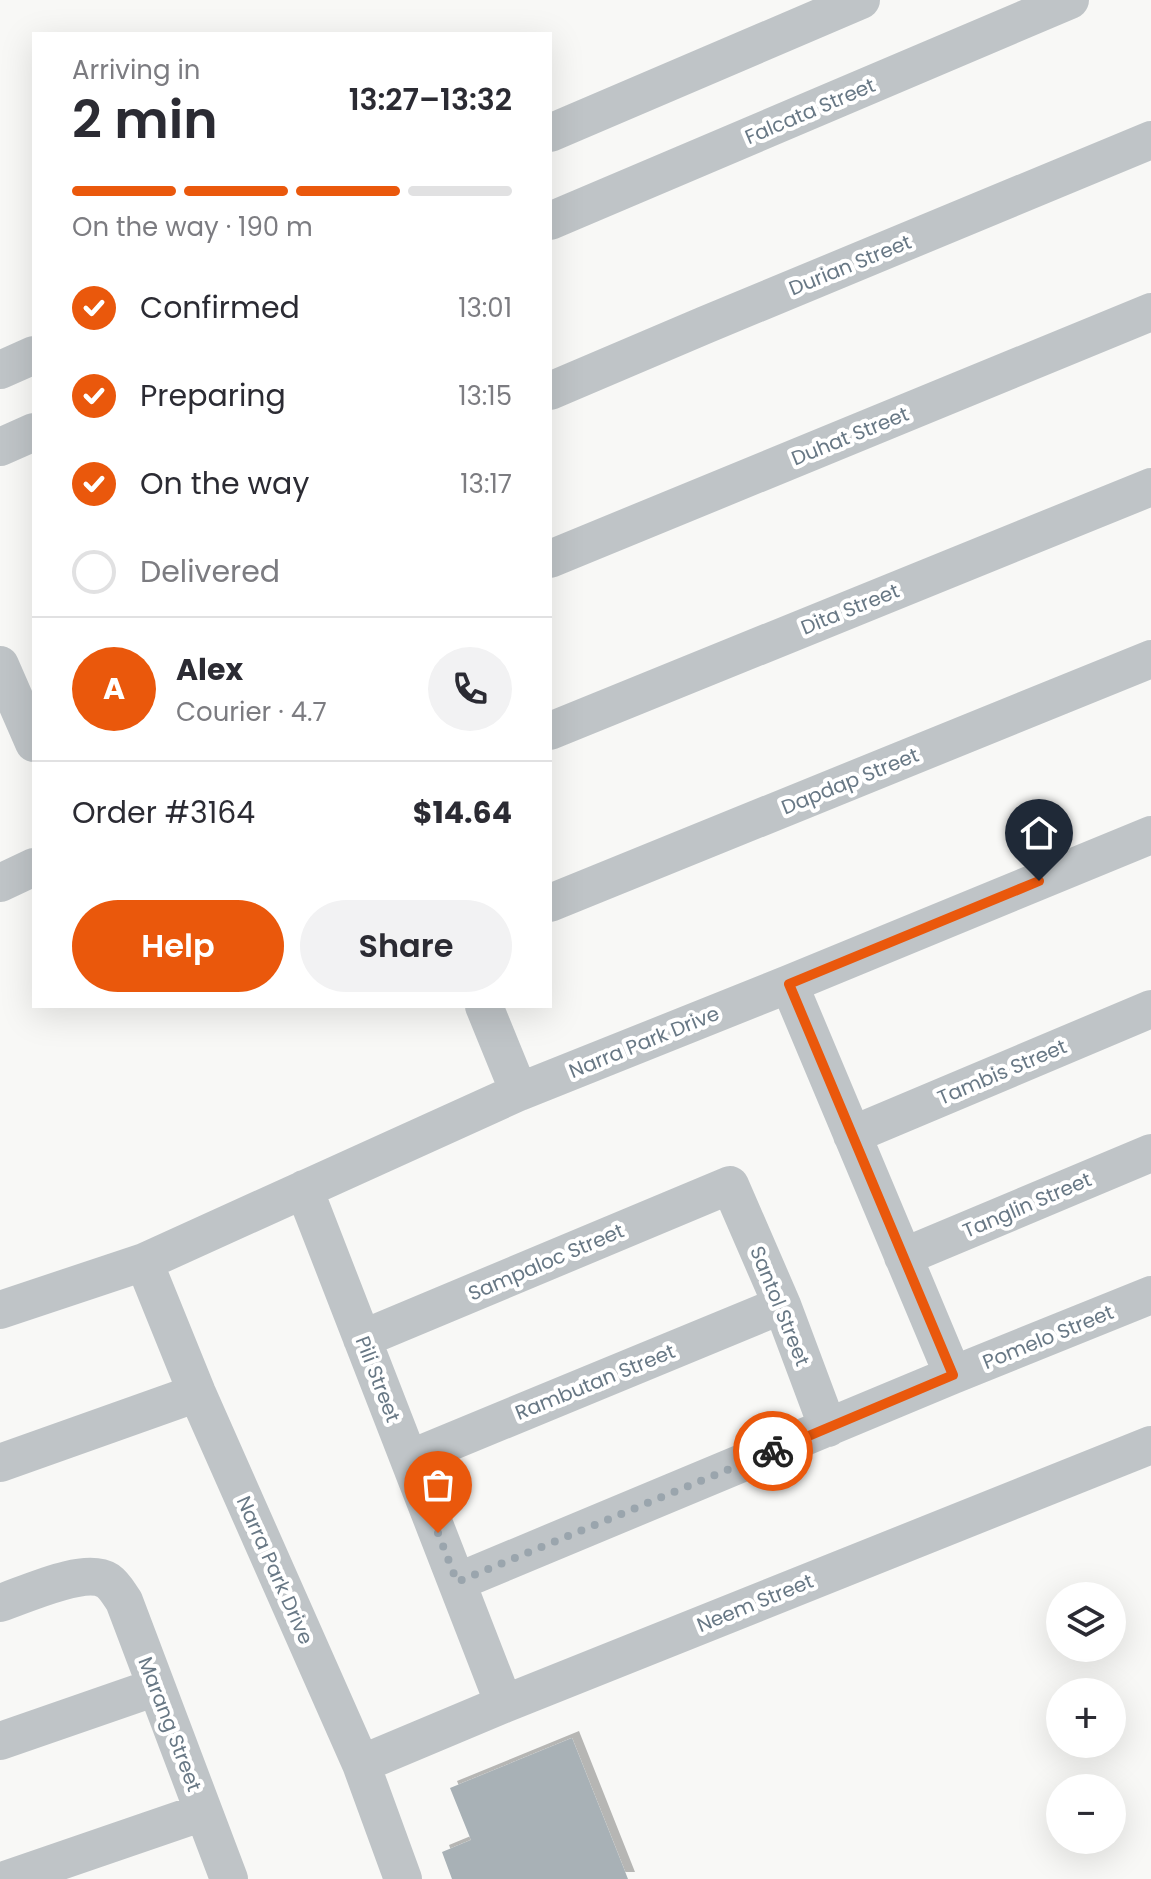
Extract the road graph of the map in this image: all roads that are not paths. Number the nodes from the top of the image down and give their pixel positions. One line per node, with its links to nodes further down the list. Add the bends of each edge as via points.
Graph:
1 (861, 0): 3 (street)
2 (1070, 0): 5 (street, Falcata Street)
3 (552, 132)
4 (1151, 140): 9 (street, Durian Street)
5 (552, 220)
6 (1151, 312): 13 (street, Duhat Street)
7 (32, 356): 8 (street)
8 (0, 370)
9 (552, 390)
10 (32, 433): 11 (street)
11 (0, 447)
12 (1151, 487): 16 (street, Dita Street)
13 (552, 558)
14 (1151, 659): 21 (street, Dapdap Street)
15 (0, 665): 17 (street)
16 (552, 730)
17 (32, 738)
18 (1151, 835): 22 (street, Narra Park Drive)
19 (32, 868): 20 (street)
20 (0, 883)
21 (552, 902)
22 (789, 984): 25 (street, Narra Park Drive); 26 (street)
23 (485, 1008): 25 (street)
24 (1151, 1009): 26 (street, Tambis Street)
25 (519, 1092): 29 (street, Narra Park Drive)
26 (852, 1135): 30 (street)
27 (1151, 1153): 30 (street, Tanglin Street)
28 (730, 1185): 33 (street, Santol Street); 35 (street, Sampaloc Street)
29 (304, 1189): 31 (street, Narra Park Drive); 35 (street, Pili Street)
30 (903, 1257): 36 (street)
31 (144, 1262): 34 (street, Narra Park Drive); 37 (street, Narra Park Drive)
32 (1151, 1295): 36 (street, Pomelo Street)
33 (782, 1305): 38 (street, Santol Street); 40 (street, Rambutan Street)
34 (0, 1310)
35 (362, 1339): 40 (street, Pili Street)
36 (953, 1375): 38 (street, Pomelo Street)
37 (197, 1393): 41 (street); 47 (street, Narra Park Drive)
38 (828, 1428): 42 (street, Pomelo Street)
39 (1151, 1445): 45 (street, Neem Street)
40 (409, 1459): 42 (street, Pili Street)
41 (0, 1463)
42 (457, 1582): 45 (street, Pili Street)
43 (0, 1603): 44 (street, Marang Street, via 67,1580 100,1577 124,1601)
44 (156, 1687): 46 (street); 48 (street, Marang Street)
45 (504, 1704): 47 (street, Neem Street)
46 (0, 1741)
47 (361, 1764): 51 (street, Narra Park Drive)
48 (203, 1812): 49 (street); 50 (street, Marang Street)
49 (8, 1879)
50 (229, 1879)
51 (403, 1879)

